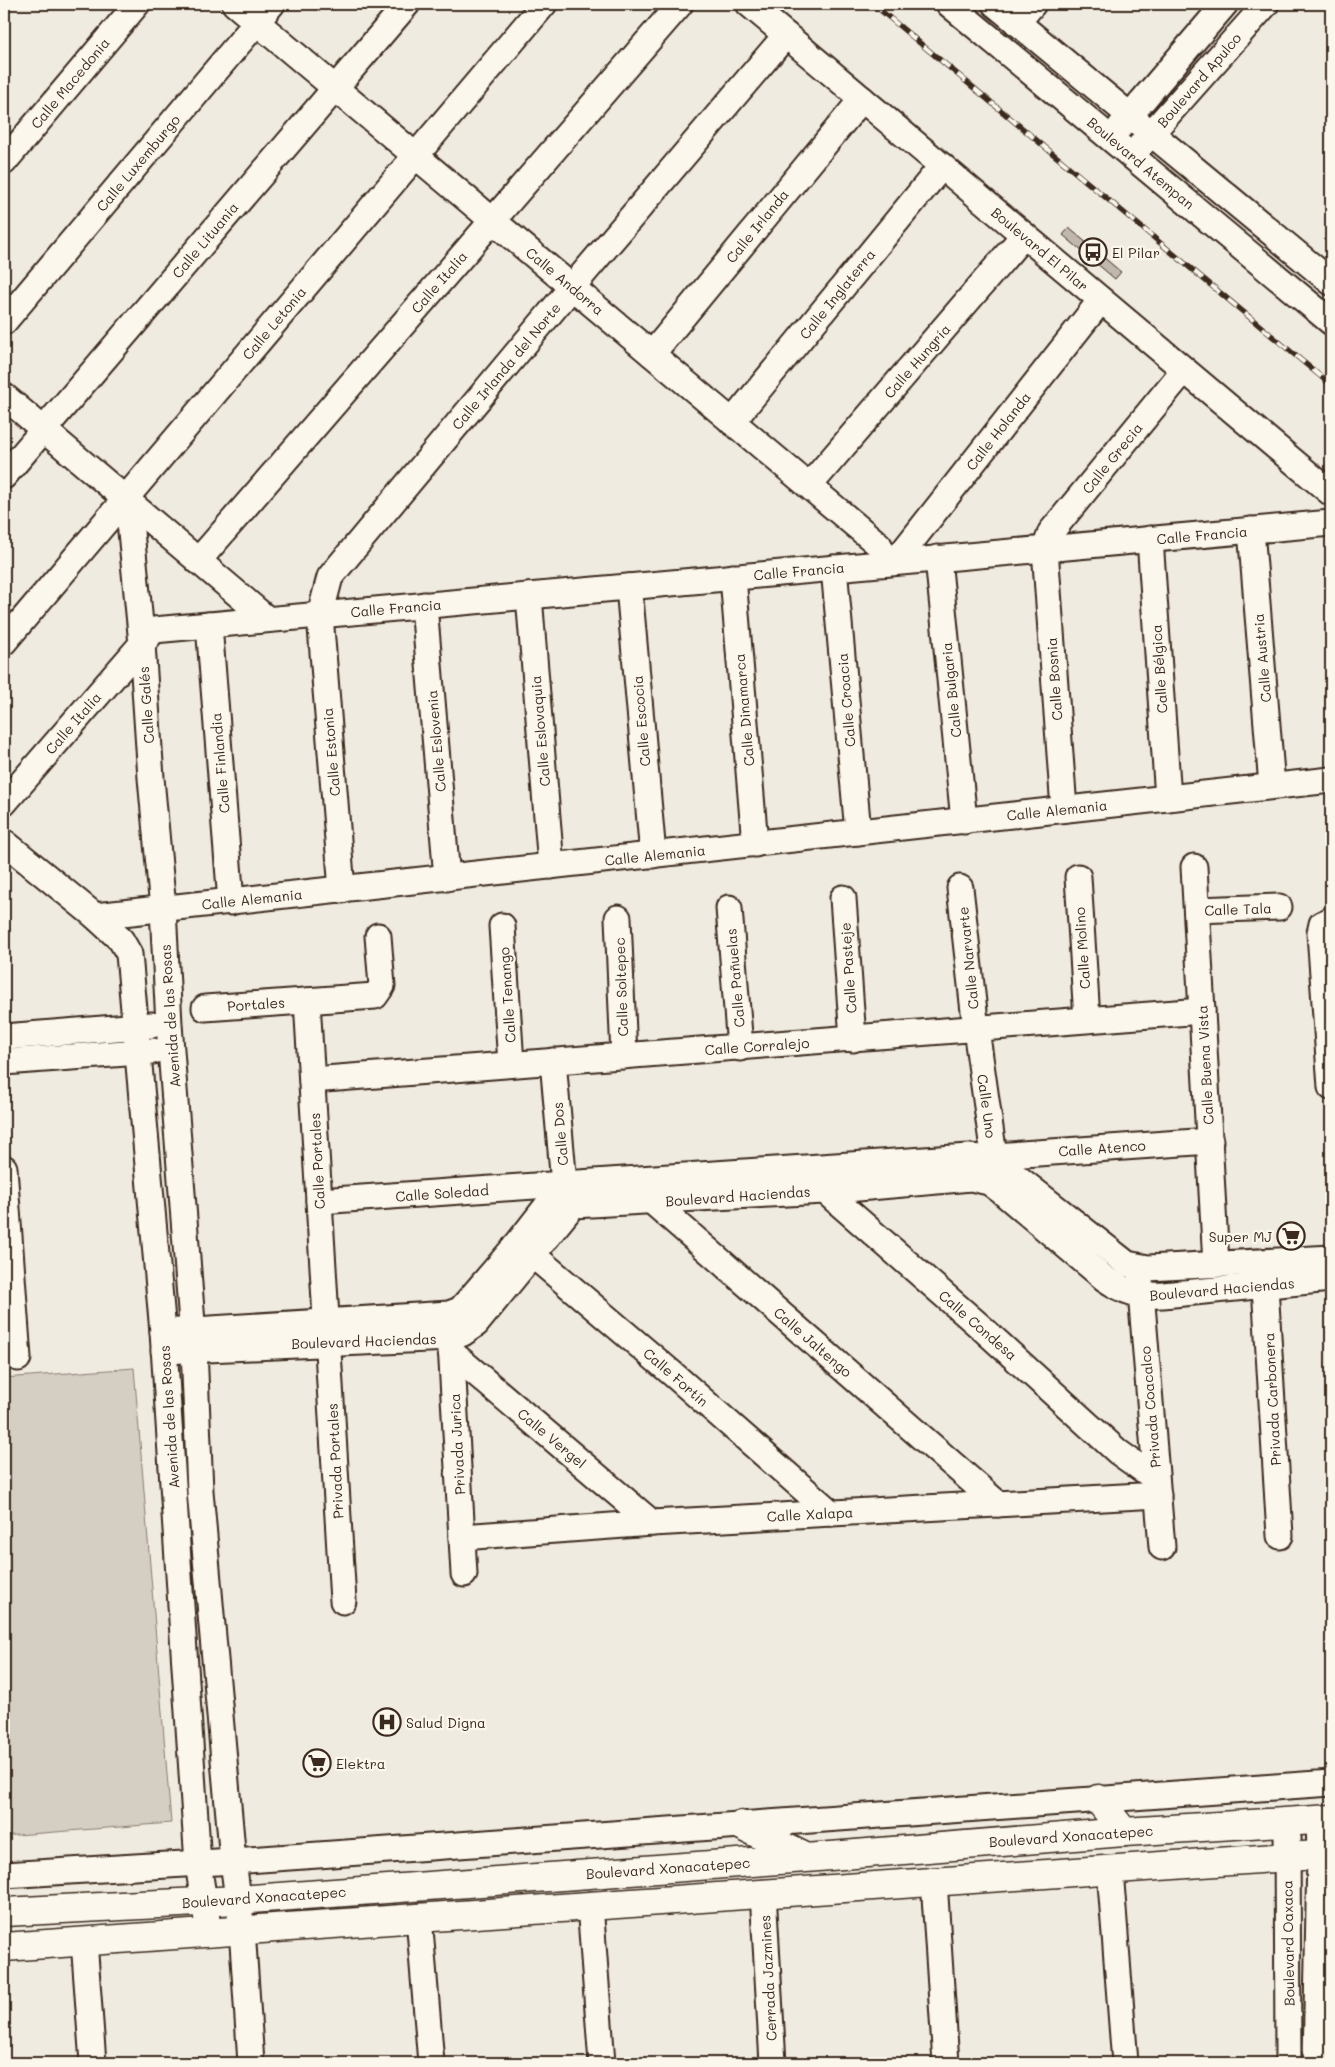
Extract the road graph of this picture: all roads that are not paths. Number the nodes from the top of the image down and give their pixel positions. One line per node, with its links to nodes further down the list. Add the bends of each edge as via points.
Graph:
1 (137, 4): 22 (street, Calle Macedonia)
2 (235, 4): 12 (street, Calle Andorra)
3 (406, 4): 15 (street, Calle Lituania)
4 (544, 4): 20 (street, Calle Letonia)
5 (680, 4): 24 (street, Calle Italia)
6 (749, 4): 14 (street, Boulevard El Pilar)
7 (950, 4): 19 (street, Boulevard Atempan)
8 (995, 4): 13 (street)
9 (1033, 4): 13 (street)
10 (1225, 4): 17 (street)
11 (1266, 4): 18 (street, Boulevard Apulco)
12 (264, 13): 15 (street, Calle Andorra); 29 (street, Calle Luxemburgo)
13 (1017, 23): 17 (street)
14 (786, 35): 16 (street, Boulevard El Pilar); 27 (street, Calle Irlanda del Norte)
15 (335, 88): 20 (street, Calle Andorra); 35 (street, Calle Lituania)
16 (862, 98): 23 (street, Boulevard El Pilar); 31 (street, Calle Irlanda)
17 (1130, 114): 18 (street); 19 (street)
18 (1152, 133): 21 (street, Boulevard Apulco); 26 (street)
19 (1111, 137): 21 (street, Boulevard Atempan)
20 (415, 156): 24 (street, Calle Andorra); 39 (street, Calle Letonia)
21 (1132, 156): 30 (street, Boulevard Atempan)
22 (4, 162)
23 (942, 166): 25 (street, Boulevard El Pilar); 34 (street, Calle Inglaterra)
24 (492, 220): 27 (street, Calle Andorra); 45 (street, Calle Italia)
25 (1024, 235): 28 (street, Boulevard El Pilar); 37 (street, Calle Hungría)
26 (1331, 282)
27 (572, 287): 31 (street, Calle Andorra); 52 (street, Calle Irlanda del Norte, via 330,577)
28 (1102, 300): 32 (street, Boulevard El Pilar); 46 (street, Calle Holanda)
29 (4, 322)
30 (1331, 322)
31 (652, 354): 34 (street, Calle Andorra)
32 (1184, 370): 38 (street, Boulevard El Pilar); 43 (street, Calle Grecia, via 1051,532)
33 (4, 396): 35 (street)
34 (732, 422): 37 (street, Calle Andorra)
35 (43, 429): 36 (street, Calle Lituania); 39 (street)
36 (4, 476)
37 (809, 486): 46 (street, Calle Andorra, via 879,545)
38 (1331, 493)
39 (126, 500): 45 (street); 55 (street, Calle Letonia); 56 (street, Calle Galés)
40 (1331, 523): 41 (street, Calle Francia)
41 (1251, 530): 42 (street, Calle Francia); 58 (street, Calle Austria)
42 (1150, 539): 43 (street, Calle Francia); 59 (street, Calle Bélgica)
43 (1045, 549): 44 (street, Calle Francia); 61 (street, Calle Bosnia)
44 (938, 558): 46 (street, Calle Francia); 62 (street, Calle Bulgaria)
45 (198, 561): 53 (street)
46 (891, 563): 47 (street, Calle Francia)
47 (834, 568): 48 (street, Calle Francia); 63 (street, Calle Croacia)
48 (733, 577): 49 (street, Calle Francia); 65 (street, Calle Dinamarca)
49 (629, 587): 50 (street, Calle Francia); 66 (street, Calle Escocia)
50 (529, 596): 51 (street, Calle Francia); 67 (street, Calle Eslovaquia)
51 (424, 605): 52 (street, Calle Francia); 70 (street, Calle Eslovenia)
52 (320, 614): 53 (street, Calle Francia); 72 (street, Calle Estonia)
53 (267, 619): 54 (street, Calle Francia)
54 (209, 625): 56 (street, Calle Francia, via 154,630); 74 (street, Calle Finlandia)
55 (4, 642)
56 (142, 644): 60 (street, Calle Italia); 77 (street, Calle Galés)
57 (1331, 780): 58 (street, Calle Alemania)
58 (1272, 786): 59 (street, Calle Alemania)
59 (1168, 798): 61 (street, Calle Alemania)
60 (4, 803)
61 (1064, 809): 62 (street, Calle Alemania)
62 (964, 820): 63 (street, Calle Alemania)
63 (858, 832): 65 (street, Calle Alemania)
64 (4, 842): 79 (street)
65 (755, 844): 66 (street, Calle Alemania)
66 (653, 855): 67 (street, Calle Alemania)
67 (551, 866): 70 (street, Calle Alemania)
68 (1194, 867): 78 (street, Calle Buena Vista)
69 (1078, 877): 87 (street, Calle Molino)
70 (447, 878): 72 (street, Calle Alemania)
71 (960, 888): 90 (street, Calle Narvarte)
72 (342, 890): 74 (street, Calle Alemania)
73 (843, 898): 92 (street, Calle Pasteje)
74 (231, 902): 77 (street, Calle Alemania)
75 (1279, 907): 78 (street, Calle Tala)
76 (729, 908): 93 (street, Calle Pañuelas)
77 (163, 909): 79 (street, Calle Alemania); 88 (street, Avenida de las Rosas)
78 (1197, 910): 86 (street, Calle Buena Vista)
79 (95, 916): 89 (street, Avenida de las Rosas, via 122,940 129,954)
80 (618, 918): 96 (street, Calle Soltepec)
81 (1328, 920): 102 (street, via 1322,924 1320,933)
82 (502, 926): 100 (street, Calle Tenango)
83 (378, 936): 84 (street, Portales, via 382,986 375,996)
84 (307, 1001): 85 (street, Portales); 101 (street, Calle Portales)
85 (205, 1008)
86 (1202, 1011): 87 (street, Calle Corralejo); 103 (street, Calle Buena Vista)
87 (1087, 1019): 90 (street, Calle Corralejo)
88 (169, 1024): 89 (street); 94 (street, Avenida de las Rosas)
89 (136, 1026): 91 (street); 95 (street, Avenida de las Rosas)
90 (976, 1029): 92 (street, Calle Corralejo); 104 (street, Calle Uno)
91 (4, 1036): 97 (street)
92 (853, 1039): 93 (street, Calle Corralejo)
93 (740, 1048): 96 (street, Calle Corralejo)
94 (171, 1049): 95 (street); 121 (street, Avenida de las Rosas)
95 (138, 1052): 97 (street); 122 (street, Avenida de las Rosas)
96 (624, 1056): 98 (street, Calle Corralejo)
97 (30, 1060): 99 (street)
98 (553, 1061): 100 (street, Calle Corralejo); 109 (street, Calle Dos)
99 (4, 1062)
100 (511, 1064): 101 (street, Calle Corralejo)
101 (312, 1080): 110 (street, Calle Portales)
102 (1331, 1087)
103 (1210, 1141): 104 (street, Calle Atenco); 114 (street, Calle Buena Vista)
104 (993, 1166): 106 (street, Boulevard Haciendas, via 969,1157); 108 (street, Boulevard Haciendas, via 971,1178); 115 (street, Boulevard Haciendas, via 1118,1258); 118 (street, Boulevard Haciendas, via 1014,1201 1104,1278 1119,1288)
105 (4, 1168): 123 (street)
106 (801, 1168): 107 (street, Boulevard Haciendas); 108 (street, Calle Condesa)
107 (628, 1181): 109 (street, Boulevard Haciendas); 111 (street, Calle Jaltengo)
108 (824, 1191): 111 (street, Boulevard Haciendas); 124 (street, Calle Condesa, via 983,1328)
109 (569, 1195): 110 (street, Calle Soledad); 111 (street, Boulevard Haciendas); 112 (street, Boulevard Haciendas)
110 (319, 1201): 119 (street, Calle Portales)
111 (652, 1202): 125 (street, Calle Jaltengo)
112 (525, 1249): 120 (street, Boulevard Haciendas, via 460,1310); 126 (street, Calle Fortín)
113 (1331, 1258): 116 (street, Boulevard Haciendas)
114 (1216, 1264): 115 (street, Boulevard Haciendas); 116 (street, Boulevard Haciendas)
115 (1139, 1267): 118 (street, Privada Coacalco)
116 (1265, 1274): 117 (street, Boulevard Haciendas); 118 (street, Boulevard Haciendas, via 1163,1295); 128 (street, Privada Carbonera)
117 (1331, 1279)
118 (1141, 1295): 124 (street, Privada Coacalco)
119 (327, 1332): 120 (street, Boulevard Haciendas); 121 (street, Boulevard Haciendas); 132 (street, Privada Portales)
120 (450, 1335): 127 (street, Calle Vergel); 129 (street, Privada Jurica)
121 (193, 1340): 122 (street, Boulevard Haciendas); 142 (street, Avenida de las Rosas, via 200,1491)
122 (164, 1341): 143 (street, Avenida de las Rosas)
123 (18, 1358)
124 (1157, 1487): 125 (street, Calle Xalapa); 130 (street, Privada Coacalco)
125 (998, 1504): 126 (street, Calle Xalapa)
126 (832, 1512): 127 (street, Calle Xalapa)
127 (652, 1523): 129 (street, Calle Xalapa)
128 (1280, 1536)
129 (462, 1537): 131 (street, Privada Jurica)
130 (1162, 1547)
131 (464, 1574)
132 (343, 1601)
133 (1331, 1783): 134 (street)
134 (1098, 1799): 137 (street); 138 (main road)
135 (1325, 1819): 136 (main road, Boulevard Xonacatepec); 139 (street, Boulevard Oaxaca)
136 (1287, 1822): 138 (main road, Boulevard Xonacatepec); 141 (street, Boulevard Oaxaca)
137 (740, 1825): 140 (main road); 142 (street)
138 (1124, 1832): 140 (main road, Boulevard Xonacatepec)
139 (1326, 1854): 141 (main road); 157 (street, Boulevard Oaxaca)
140 (806, 1858): 148 (main road, Boulevard Xonacatepec)
141 (1288, 1858): 144 (main road); 165 (street, Boulevard Oaxaca)
142 (233, 1862): 143 (street); 148 (street, Avenida de las Rosas)
143 (198, 1864): 145 (street); 149 (street, Avenida de las Rosas)
144 (1110, 1870): 146 (main road); 164 (street)
145 (4, 1875)
146 (934, 1881): 147 (main road); 163 (street)
147 (763, 1893): 150 (main road); 162 (street, Cerrada Jazmines)
148 (238, 1900): 149 (main road, Boulevard Xonacatepec); 153 (street, Avenida de las Rosas)
149 (204, 1902): 151 (main road, Boulevard Xonacatepec); 154 (street, Avenida de las Rosas)
150 (590, 1905): 152 (main road); 161 (street)
151 (4, 1912)
152 (419, 1917): 153 (main road); 160 (street)
153 (242, 1929): 154 (main road); 159 (street, Avenida de las Rosas)
154 (209, 1932): 155 (main road)
155 (84, 1941): 156 (main road); 158 (street)
156 (4, 1947)
157 (1324, 2018): 166 (street, Boulevard Oaxaca)
158 (92, 2063)
159 (252, 2063)
160 (431, 2063)
161 (602, 2063)
162 (773, 2063)
163 (946, 2063)
164 (1125, 2063)
165 (1288, 2063)
166 (1316, 2063)

